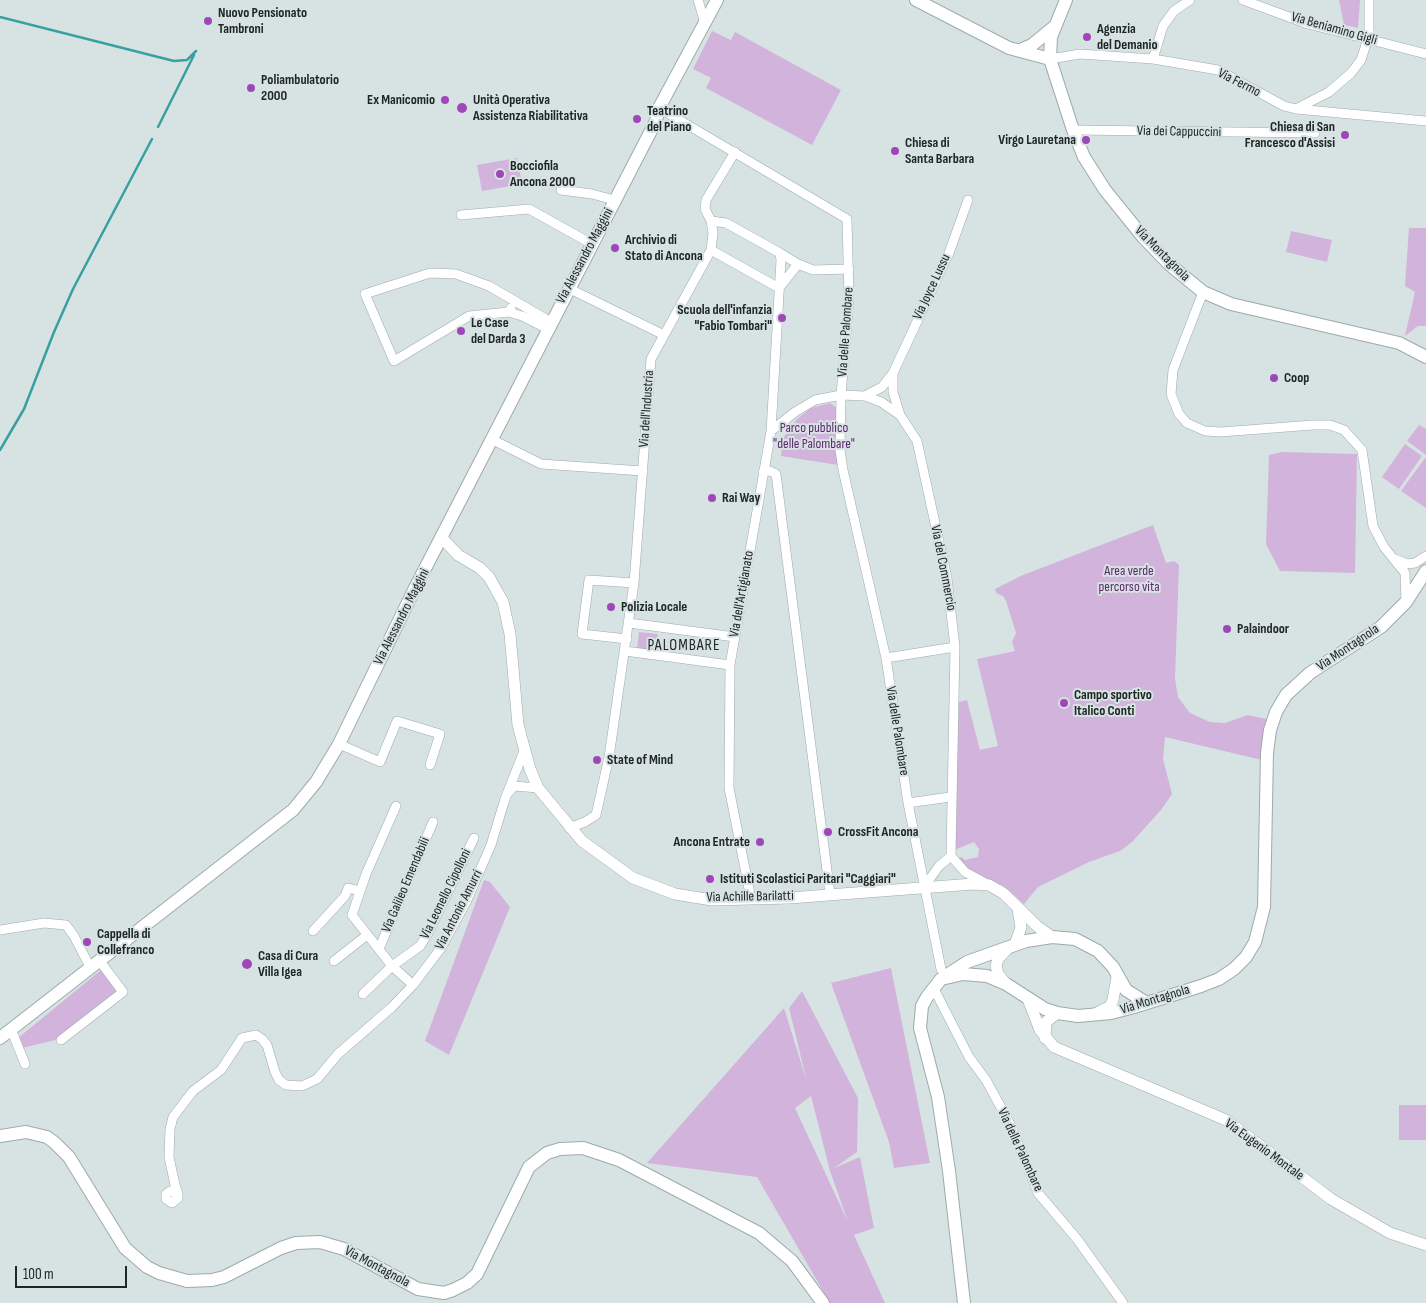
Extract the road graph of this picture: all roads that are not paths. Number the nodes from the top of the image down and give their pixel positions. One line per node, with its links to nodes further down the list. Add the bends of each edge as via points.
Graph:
1 (698, 0): 8 (street)
2 (717, 0): 8 (main road, Via Alessandro Maggini)
3 (916, 0): 11 (main road, via 996,43)
4 (1066, 0): 9 (main road, Via Montagnola)
5 (1190, 0): 14 (street, via 1174,11 1163,26)
6 (1244, 0): 10 (street, Via Beniamino Gigli, via 1308,24)
7 (1369, 0): 10 (street)
8 (705, 23): 15 (main road, Via Alessandro Maggini)
9 (1055, 26): 11 (main road, via 1032,45); 13 (main road, Via Montagnola)
10 (1368, 40): 12 (street, Via Beniamino Gigli); 16 (street, via 1361,60 1351,73 1329,92)
11 (1020, 50): 13 (main road)
12 (1426, 54)
13 (1050, 59): 14 (street, Via Fermo, via 1080,54); 18 (main road, Via Montagnola)
14 (1152, 59): 16 (street, Via Fermo, via 1218,70 1284,106)
15 (659, 108): 20 (street, Via delle Palombare); 22 (main road, Via Alessandro Maggini, via 653,113 646,138)
16 (1296, 109): 17 (street, Via Fermo)
17 (1426, 121)
18 (1073, 130): 19 (street, Via dei Cappuccini); 33 (main road, Via Montagnola, via 1084,157 1112,200 1169,264)
19 (1316, 133)
20 (735, 152): 25 (street, via 706,200 705,209); 30 (street, Via delle Palombare, via 847,219)
21 (561, 190): 22 (street, Via Alessandro Maggini)
22 (614, 200): 26 (main road, Via Alessandro Maggini)
23 (968, 200): 39 (street, Via Joyce Lussu, via 949,253)
24 (461, 215): 26 (street, via 529,209)
25 (711, 221): 27 (street); 28 (street, via 726,224)
26 (592, 244): 31 (main road, Via Alessandro Maggini)
27 (711, 250): 32 (street); 37 (street, Via dell'Industria)
28 (780, 253): 29 (street); 32 (street, Via dell'Artigianato)
29 (798, 264): 30 (street, via 813,270); 32 (street)
30 (849, 269): 42 (street, Via delle Palombare)
31 (568, 288): 36 (main road, Via Alessandro Maggini); 37 (street)
32 (779, 288): 46 (street, Via dell'Artigianato)
33 (1203, 292): 38 (main road, Via Montagnola, via 1237,305 1399,344); 54 (street, via 1173,370 1171,394 1179,414 1187,423 1205,431 1314,425 1330,425 1344,430 1362,450 1377,537)
34 (515, 301): 35 (street); 35 (street, via 473,280 456,274 438,273 365,294 394,361 468,316); 36 (street)
35 (509, 312): 36 (street)
36 (550, 325): 47 (main road, Via Alessandro Maggini)
37 (664, 335): 48 (street, Via dell'Industria, via 651,359)
38 (1426, 357)
39 (893, 373): 40 (street, Via Joyce Lussu); 41 (street, Via Joyce Lussu)
40 (882, 387): 43 (street, Via Joyce Lussu); 44 (street)
41 (893, 392): 44 (street); 45 (street, Via Joyce Lussu)
42 (841, 395): 43 (street, Via del Commercio); 46 (street, Via del Commercio, via 808,403); 63 (street, Via delle Palombare, via 842,470)
43 (865, 396): 44 (street, Via del Commercio)
44 (881, 402): 45 (street, Via del Commercio)
45 (900, 415): 61 (street, Via del Commercio, via 917,441 924,465 947,578)
46 (771, 431): 49 (street, Via dell'Artigianato)
47 (493, 440): 48 (street, via 541,464); 50 (main road, Via Alessandro Maggini)
48 (643, 471): 56 (street, Via dell'Industria)
49 (763, 472): 59 (street, Via dell'Artigianato); 83 (street, via 776,474)
50 (442, 538): 51 (main road, Via Alessandro Maggini); 52 (street, Via Achille Barilatti)
51 (436, 550): 52 (street, Via Achille Barilatti); 65 (main road, Via Alessandro Maggini)
52 (458, 555): 66 (street, Via Achille Barilatti, via 489,577 504,602 510,634 514,697)
53 (1426, 556): 54 (street)
54 (1406, 568): 55 (street); 57 (street)
55 (1424, 575): 57 (main road, Via Montagnola)
56 (634, 583): 58 (street, Via dell'Industria); 60 (street, via 589,580 582,634)
57 (1406, 602): 103 (main road, Via Montagnola, via 1381,627 1310,673 1286,695 1276,712 1267,753 1264,906 1258,934 1246,957 1219,979)
58 (629, 623): 59 (street); 60 (street, Via dell'Industria)
59 (736, 637): 64 (street, Via dell'Artigianato)
60 (627, 639): 62 (street, Via dell'Industria)
61 (955, 647): 63 (street); 71 (street, Via del Commercio)
62 (626, 651): 64 (street); 75 (street, Via dell'Industria, via 599,806 596,815)
63 (886, 658): 72 (street, Via delle Palombare)
64 (730, 665): 85 (street, Via dell'Artigianato, via 729,788)
65 (339, 744): 67 (street, via 380,762 397,721 440,734); 95 (main road, Via Alessandro Maggini, via 316,782 293,810)
66 (524, 751): 68 (street, Via Achille Barilatti); 69 (street, Via Antonio Amurri)
67 (430, 765)
68 (530, 769): 69 (street, Via Antonio Amurri, via 524,779); 70 (street, Via Achille Barilatti)
69 (512, 786): 70 (street); 100 (street, Via Antonio Amurri, via 467,900 441,948)
70 (538, 788): 75 (street, Via Achille Barilatti)
71 (950, 797): 72 (street); 77 (street, Via del Commercio)
72 (908, 803): 79 (street, Via delle Palombare)
73 (396, 806): 82 (street, Via Galileo Emendabili)
74 (433, 822): 93 (street, Via Galileo Emendabili)
75 (569, 828): 85 (street, Via Achille Barilatti, via 600,857 633,878 691,897)
76 (474, 838): 96 (street, Via Leonello Cipolloni, via 428,936 420,946)
77 (951, 856): 78 (street); 80 (street, via 965,872)
78 (939, 866): 79 (street); 81 (street)
79 (921, 871): 81 (street, Via delle Palombare)
80 (989, 885): 81 (street, Via Achille Barilatti); 87 (street, via 1003,893)
81 (924, 887): 83 (street, Via Achille Barilatti); 97 (street, Via delle Palombare)
82 (360, 891): 84 (street, via 348,888); 86 (street, Via Galileo Emendabili)
83 (830, 894): 85 (street, Via Achille Barilatti)
84 (345, 896): 86 (street); 89 (street)
85 (751, 899)
86 (356, 900): 90 (street, Via Galileo Emendabili, via 352,915)
87 (1018, 909): 91 (street); 92 (street, via 1021,927)
88 (0, 930): 95 (street, via 44,923 66,925)
89 (313, 931)
90 (367, 935): 93 (street, Via Galileo Emendabili); 94 (street, Via Galileo Emendabili)
91 (1052, 937): 92 (main road); 98 (main road, via 1075,939 1098,951 1113,967)
92 (1012, 946): 97 (main road, via 967,962); 99 (street, via 998,959 996,966)
93 (382, 953): 96 (street)
94 (334, 961)
95 (95, 964): 106 (main road, Via Alessandro Maggini); 108 (street, via 123,992)
96 (392, 966): 100 (street); 101 (street, Via Leonello Cipolloni)
97 (939, 978): 99 (main road, Via Montagnola, via 978,974); 114 (main road, via 922,1006 920,1028 938,1097 950,1171); 115 (street, Via delle Palombare, via 969,1057 986,1080 1011,1126 1038,1193 1077,1239)
98 (1117, 978): 103 (main road, via 1130,995); 105 (street, via 1110,1006)
99 (1006, 984): 102 (main road, Via Montagnola)
100 (413, 985): 111 (street, Via Antonio Amurri, via 338,1054 317,1079 297,1086 286,1085 279,1080 268,1045 262,1039 256,1035 242,1038 221,1070 194,1091 173,1117 169,1141 176,1190)
101 (363, 994)
102 (1028, 999): 104 (main road, Via Montagnola); 107 (street, Via Eugenio Montale, via 1036,1025)
103 (1145, 1002): 105 (main road, Via Montagnola)
104 (1057, 1013): 105 (main road, Via Montagnola); 107 (street, via 1046,1022)
105 (1094, 1015)
106 (3, 1035): 109 (street, Via Alessandro Maggini)
107 (1045, 1038): 112 (street, Via Eugenio Montale, via 1060,1051 1226,1120 1330,1199 1390,1233)
108 (61, 1040)
109 (25, 1064)
110 (0, 1136): 113 (main road, Via Montagnola, via 26,1132 47,1137 55,1143 69,1157 130,1253 159,1273 186,1281 224,1277 281,1248 296,1243 320,1242 344,1249 418,1289 444,1293 453,1290 477,1274 529,1167 547,1153 583,1148 619,1160 759,1233 792,1260)
111 (168, 1192)
112 (1426, 1245)
113 (823, 1303)
114 (964, 1303)
115 (1123, 1303)

